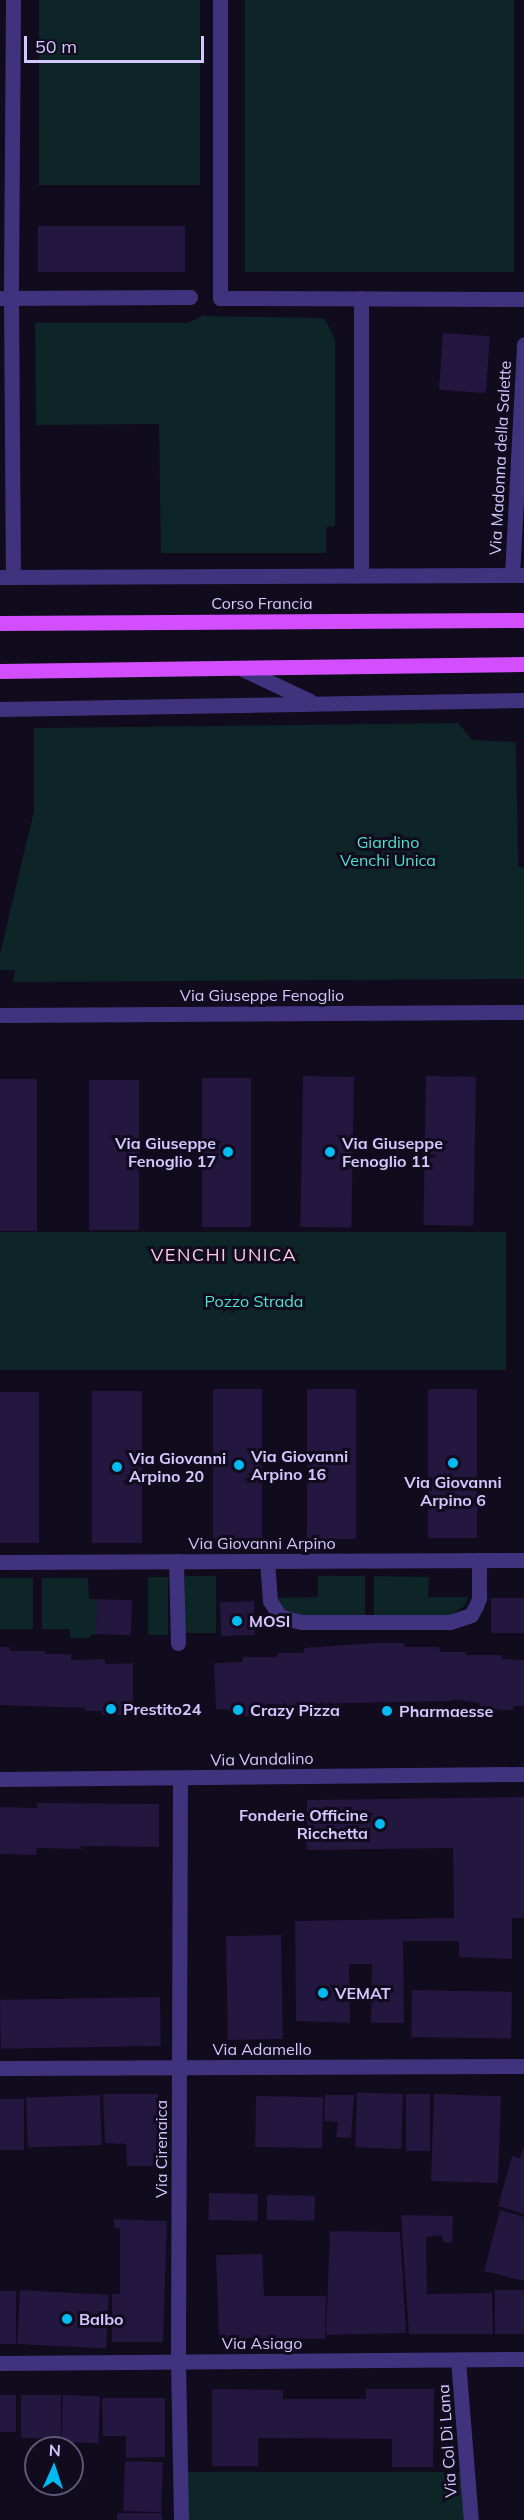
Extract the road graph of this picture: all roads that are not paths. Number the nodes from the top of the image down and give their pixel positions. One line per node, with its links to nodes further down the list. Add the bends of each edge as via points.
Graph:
1 (13, 0): 4 (street, Corso Francia)
2 (220, 0): 5 (street, via 220,298)
3 (190, 297): 4 (street)
4 (5, 298): 10 (street, Corso Francia)
5 (361, 298): 6 (street); 8 (street)
6 (524, 299)
7 (524, 344): 9 (street, Via Madonna della Salette)
8 (361, 575): 9 (street, Corso Francia); 10 (street, Corso Francia)
9 (518, 575)
10 (7, 577)
11 (524, 620): 12 (main road, Corso Francia)
12 (0, 623)
13 (524, 664): 14 (main road)
14 (240, 668): 15 (main road); 17 (street)
15 (0, 671)
16 (524, 700): 17 (street)
17 (314, 703): 18 (street)
18 (0, 709)
19 (524, 1012): 20 (street, Via Giuseppe Fenoglio)
20 (0, 1015)
21 (480, 1560): 22 (street, Via Giovanni Arpino); 24 (street, Via Giovanni Arpino); 24 (street, via 479,1598 471,1616 450,1622 288,1619 279,1615 270,1601)
22 (524, 1560)
23 (176, 1561): 24 (street, Via Giovanni Arpino); 25 (street, Via Giovanni Arpino); 26 (street)
24 (267, 1561)
25 (0, 1562)
26 (178, 1643)
27 (524, 1774): 28 (street, Via Vandalino)
28 (180, 1778): 29 (street, Via Vandalino); 31 (street, Via Cirenaica)
29 (0, 1779)
30 (524, 2066): 31 (street, Via Adamello)
31 (180, 2067): 32 (street, Via Adamello); 35 (street, Via Cirenaica)
32 (0, 2068)
33 (524, 2359): 34 (street, Via Asiago)
34 (458, 2360): 35 (street, Via Asiago); 38 (street, Via Col Di Lana)
35 (178, 2362): 36 (street, Via Asiago); 37 (street, Via Cirenaica)
36 (0, 2363)
37 (181, 2520)
38 (471, 2520)

